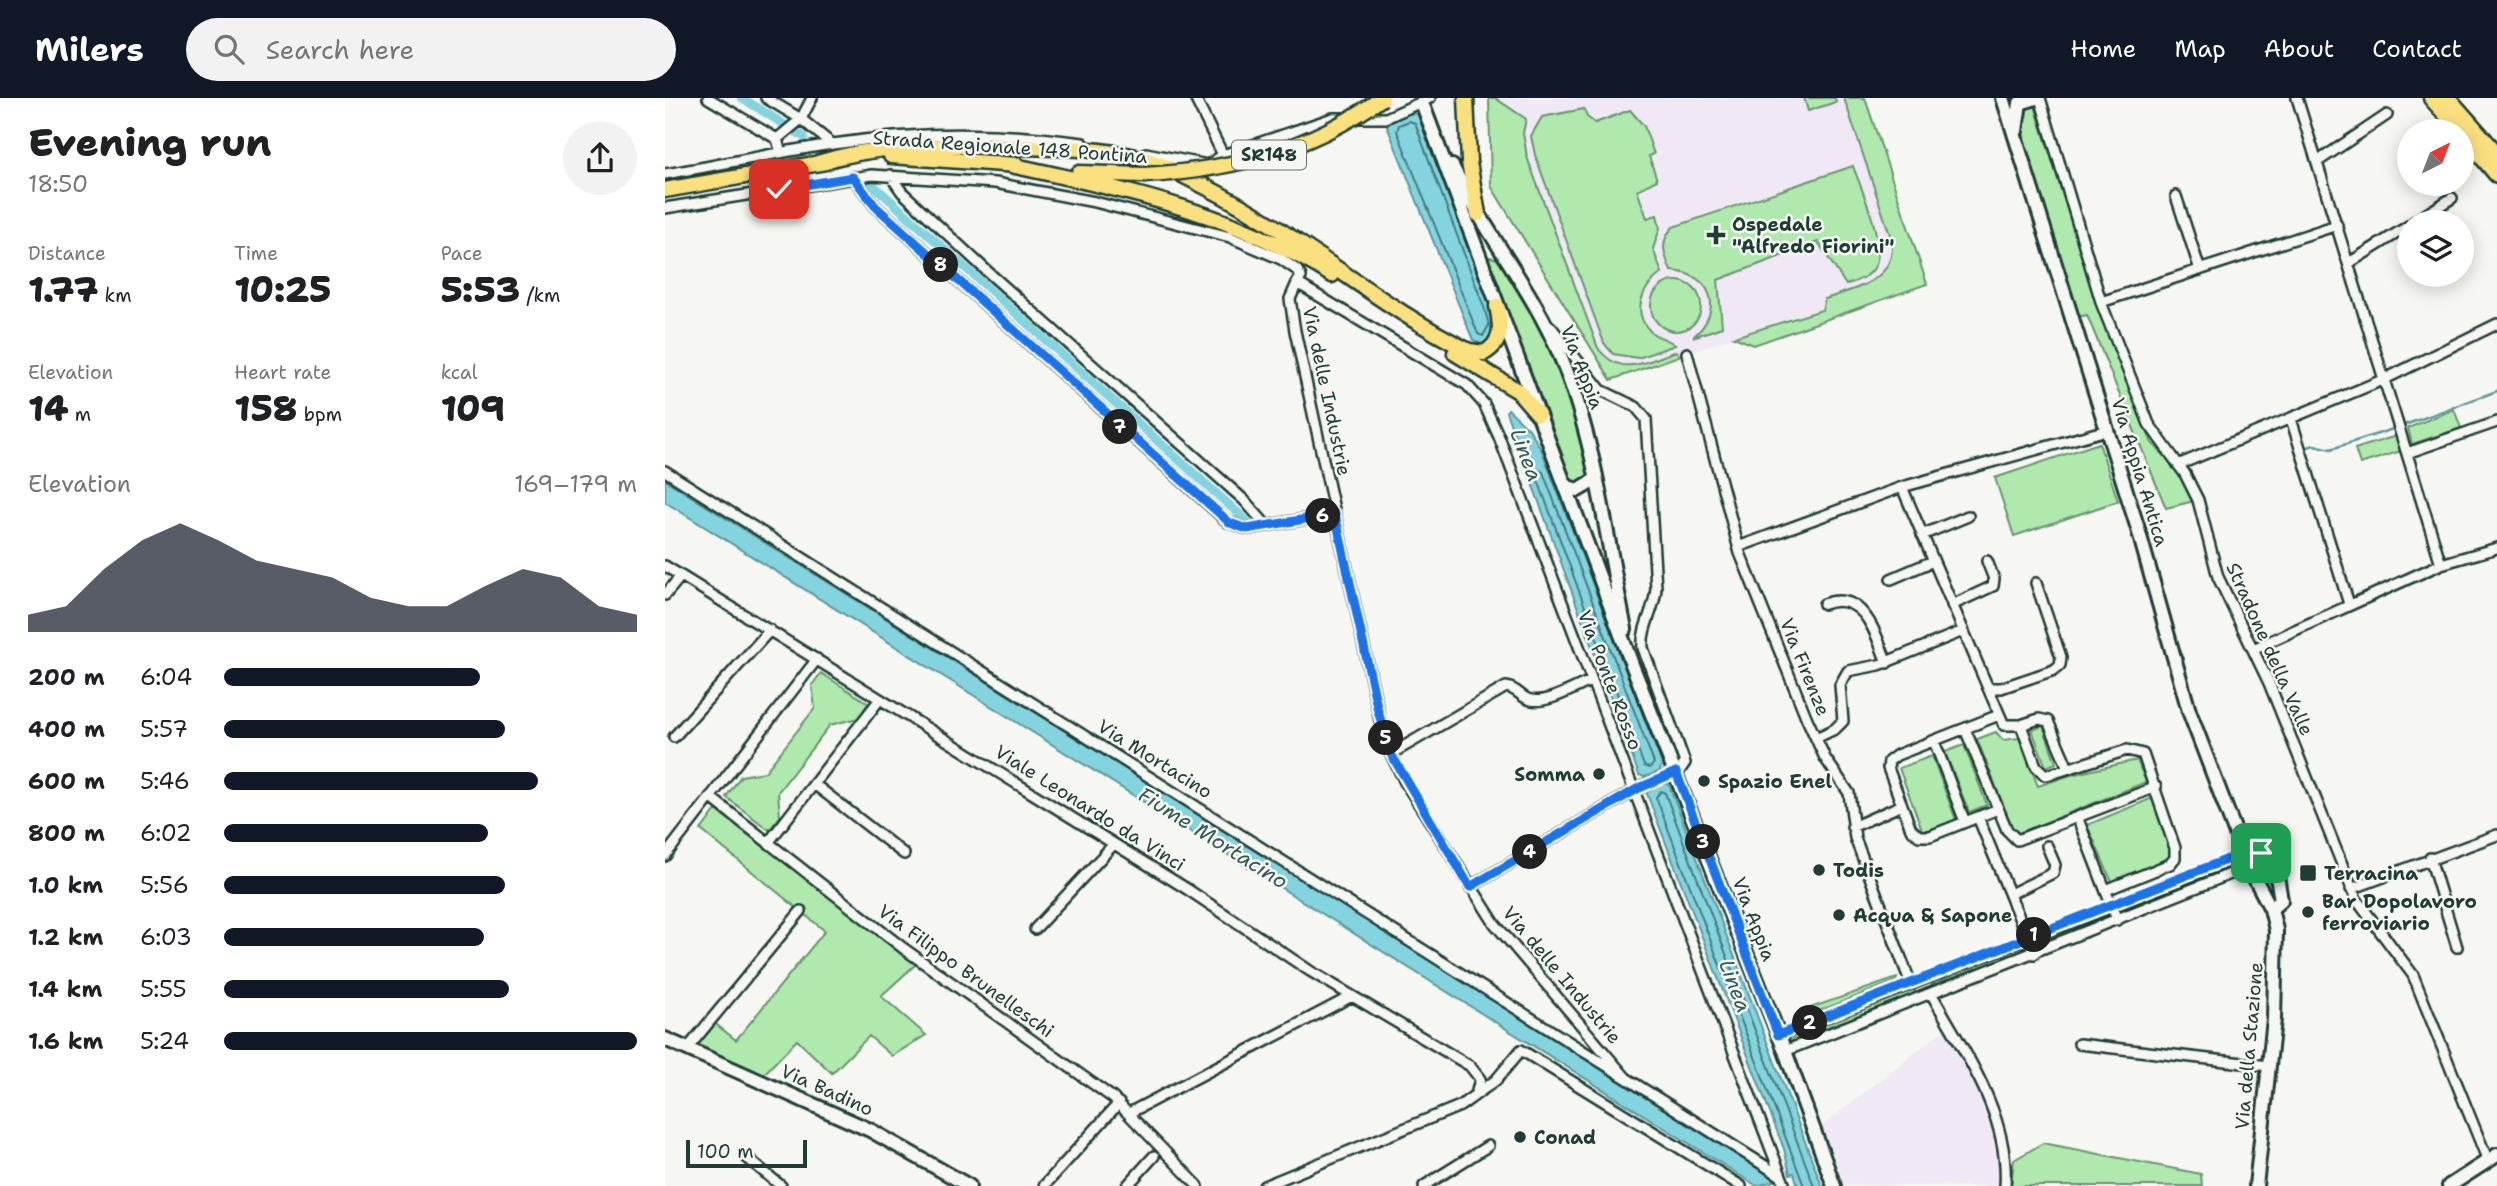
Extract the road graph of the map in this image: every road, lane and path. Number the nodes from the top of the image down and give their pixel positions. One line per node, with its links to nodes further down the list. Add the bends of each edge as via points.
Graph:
1 (708, 98): 18 (street)
2 (766, 98): 15 (street)
3 (812, 98): 15 (street)
4 (1195, 98): 22 (street)
5 (1381, 98): 26 (main road, Strada Regionale 148 Pontina / SR148, bridge, via 1329,132 1262,157 1204,170 1145,176)
6 (1466, 98): 36 (main road, via 1469,162)
7 (2003, 98): 17 (main road, Via Appia Antica)
8 (2038, 98): 12 (main road); 44 (street, Stradone della Valle)
9 (2297, 98): 24 (street)
10 (2432, 98): 16 (highway)
11 (2447, 98): 23 (highway)
12 (2018, 100): 17 (main road)
13 (1422, 103): 22 (street, via 1386,118 1333,118); 36 (main road, Via Appia); 40 (main road, Via Appia)
14 (2387, 115): 24 (street)
15 (801, 119): 18 (street); 19 (street)
16 (2451, 119)
17 (2015, 135): 55 (main road, Via Appia Antica)
18 (777, 139): 21 (street)
19 (832, 144): 21 (street); 22 (street, via 913,135 1005,134 1204,165)
20 (2475, 148): 28 (highway)
21 (781, 153): 27 (street)
22 (1223, 155)
23 (2497, 155)
24 (2317, 162): 37 (street)
25 (818, 163): 26 (main road, Strada Regionale 148 Pontina / SR148, via 890,156); 31 (main road, Strada Regionale 148 Pontina / SR148); 45 (main road, via 874,150 936,145 1068,149 1140,158 1252,211 1447,340 1479,353 1494,346 1500,326)
26 (1011, 165): 52 (main road, via 1162,200 1265,236 1515,388)
27 (665, 174)
28 (2497, 174)
29 (890, 175): 30 (street, Via Ponte Rosso); 43 (street, Via Ponte Rosso, via 1008,185 1119,208 1230,237 1281,259); 64 (street, via 902,192 1244,500)
30 (853, 177): 34 (street, Via Ponte Rosso); 64 (street, via 875,206 1226,520 1244,528)
31 (665, 190)
32 (2176, 195): 42 (street)
33 (2452, 198): 35 (street)
34 (665, 208)
35 (2434, 210)
36 (1478, 214): 39 (main road, Via Appia)
37 (2337, 225): 41 (street); 42 (street)
38 (2397, 233): 41 (street)
39 (1502, 253): 40 (main road, via 1487,251); 46 (main road, Via Appia)
40 (1479, 260): 45 (main road, Via Appia)
41 (2349, 263): 51 (street)
42 (2200, 270): 44 (street)
43 (1299, 279): 62 (street, Via delle Industrie, via 1291,295 1293,325); 85 (street, Via Ponte Rosso, via 1459,379 1481,400)
44 (2101, 302): 57 (street, Stradone della Valle, via 2150,425)
45 (1497, 306): 52 (main road, Via Appia)
46 (1538, 313): 49 (street); 50 (main road, Via Appia)
47 (2497, 324): 51 (street)
48 (1687, 353): 66 (street, Via Firenze)
49 (1583, 365): 50 (street, via 1573,363); 96 (street, via 1603,392 1636,407 1647,421 1656,588 1643,648 1684,756 1684,765)
50 (1566, 369): 60 (main road, Via Appia)
51 (2385, 379): 53 (street); 56 (street)
52 (1538, 414): 59 (main road, Via Appia)
53 (2291, 419): 57 (street); 77 (street)
54 (2497, 422): 56 (street)
55 (2107, 430): 61 (street); 112 (main road, Via Appia Antica, via 2189,711)
56 (2407, 453): 70 (street)
57 (2178, 466): 81 (street, Stradone della Valle, via 2201,506 2218,577)
58 (665, 471): 137 (street, Via Mortacino)
59 (1563, 480): 60 (main road, via 1579,490); 84 (main road, Via Appia)
60 (1595, 480): 84 (main road, Via Appia)
61 (1902, 487): 65 (street); 66 (street)
62 (1335, 514): 64 (street); 94 (street, Via delle Industrie)
63 (1968, 516): 65 (street)
64 (1266, 525)
65 (1922, 535): 68 (street)
66 (1738, 547): 92 (street, Via Firenze)
67 (2497, 548): 70 (street)
68 (1933, 561): 73 (street); 78 (street)
69 (1987, 561): 78 (street, via 1993,586)
70 (2441, 565): 77 (street)
71 (665, 566): 72 (street, Viale Leonardo da Vinci)
72 (681, 576): 75 (street); 79 (street, Viale Leonardo da Vinci)
73 (1891, 579)
74 (2036, 583): 86 (street, via 2060,665 2001,688)
75 (665, 595)
76 (1824, 604): 83 (street, via 1841,601 1862,611)
77 (2349, 604): 81 (street)
78 (1952, 605): 80 (street)
79 (770, 630): 82 (street, Viale Leonardo da Vinci); 91 (street)
80 (1963, 631): 83 (street); 86 (street)
81 (2253, 649): 117 (street, Stradone della Valle)
82 (817, 659): 87 (street, Viale Leonardo da Vinci); 100 (street)
83 (1887, 663): 92 (street, via 1853,668 1846,674 1840,685 1843,721)
84 (1633, 667): 96 (main road, Via Appia)
85 (1591, 681): 94 (street, via 1538,700 1503,688); 99 (street, Via Ponte Rosso)
86 (1988, 688): 88 (street)
87 (880, 699): 97 (street); 109 (street, Viale Leonardo da Vinci)
88 (1999, 715): 89 (street, via 2006,726); 90 (street)
89 (2021, 725): 95 (street, via 2048,721); 95 (street, via 2040,772 2048,775)
90 (1965, 729): 93 (street); 102 (street)
91 (674, 737)
92 (1816, 738): 106 (street, Via Firenze, via 1849,793)
93 (1934, 741): 101 (street, via 1889,761 1888,771); 105 (street)
94 (1391, 754): 116 (street, Via delle Industrie)
95 (2068, 768): 98 (street, via 2136,750 2145,756)
96 (1674, 773): 99 (street); 131 (main road, Via Appia)
97 (814, 784): 108 (street); 111 (street)
98 (2156, 788): 104 (street); 118 (street, via 2175,858)
99 (1636, 790): 116 (street); 145 (street, Via Ponte Rosso)
100 (711, 797): 108 (street, Via Filippo Brunelleschi); 113 (street)
101 (1902, 805): 105 (street, via 1911,829 1919,836); 106 (street)
102 (1998, 808): 103 (street); 104 (street, via 2008,832 2017,840)
103 (1978, 817): 105 (street); 119 (street)
104 (2078, 819): 118 (street)
105 (1965, 822)
106 (1852, 827): 128 (street, Via Firenze)
107 (2497, 835): 114 (street)
108 (768, 843): 139 (street, Via Filippo Brunelleschi, via 961,992)
109 (1114, 844): 124 (street); 130 (street, Viale Leonardo da Vinci)
110 (2047, 846): 119 (street, via 2055,865 2053,873)
111 (904, 854)
112 (2244, 855): 120 (street); 121 (main road, via 2268,856 2281,895)
113 (665, 856)
114 (2430, 858): 117 (street); 126 (street)
115 (2250, 869): 121 (main road); 123 (street)
116 (1470, 887): 137 (street, Via delle Industrie, via 1512,946)
117 (2351, 889): 144 (street, Stradone della Valle, via 2413,975)
118 (2106, 890): 120 (street)
119 (2010, 894): 125 (street)
120 (2112, 904): 123 (street); 125 (street)
121 (2271, 909): 136 (main road, Via della Stazione, via 2277,974)
122 (801, 911): 134 (street)
123 (2117, 920): 127 (street)
124 (1035, 929)
125 (2028, 938): 127 (street); 128 (street)
126 (2458, 947)
127 (2034, 954): 129 (street)
128 (1915, 982): 129 (street, Via Firenze); 131 (street)
129 (1929, 994): 135 (street); 156 (street, Via Firenze, via 1988,1098 2002,1142)
130 (1352, 996): 138 (street, Viale Leonardo da Vinci, via 1470,1066 1480,1079); 140 (street)
131 (1778, 1035): 135 (main road, Via Appia)
132 (665, 1040): 134 (main road, Via Badino)
133 (2079, 1044): 136 (street)
134 (687, 1049): 149 (main road, Via Badino, via 870,1130)
135 (1785, 1051): 155 (main road, Via Appia)
136 (2269, 1066): 157 (main road, Via della Stazione)
137 (1626, 1078): 145 (street, Via delle Industrie)
138 (1477, 1091): 152 (street, via 1451,1110); 154 (street, via 1496,1080 1518,1052 1526,1051)
139 (1119, 1103): 140 (street, Via Filippo Brunelleschi); 150 (street)
140 (1129, 1112): 146 (street, Via Filippo Brunelleschi)
141 (1487, 1146): 153 (street)
142 (745, 1156): 148 (street)
143 (1154, 1156): 151 (street)
144 (2492, 1158): 147 (main road)
145 (1784, 1181)
146 (1195, 1185)
147 (2455, 1185)
148 (781, 1186)
149 (969, 1186)
150 (1044, 1186)
151 (1126, 1186)
152 (1264, 1186)
153 (1424, 1186)
154 (1741, 1186)
155 (1834, 1186)
156 (2005, 1186)
157 (2256, 1186)

